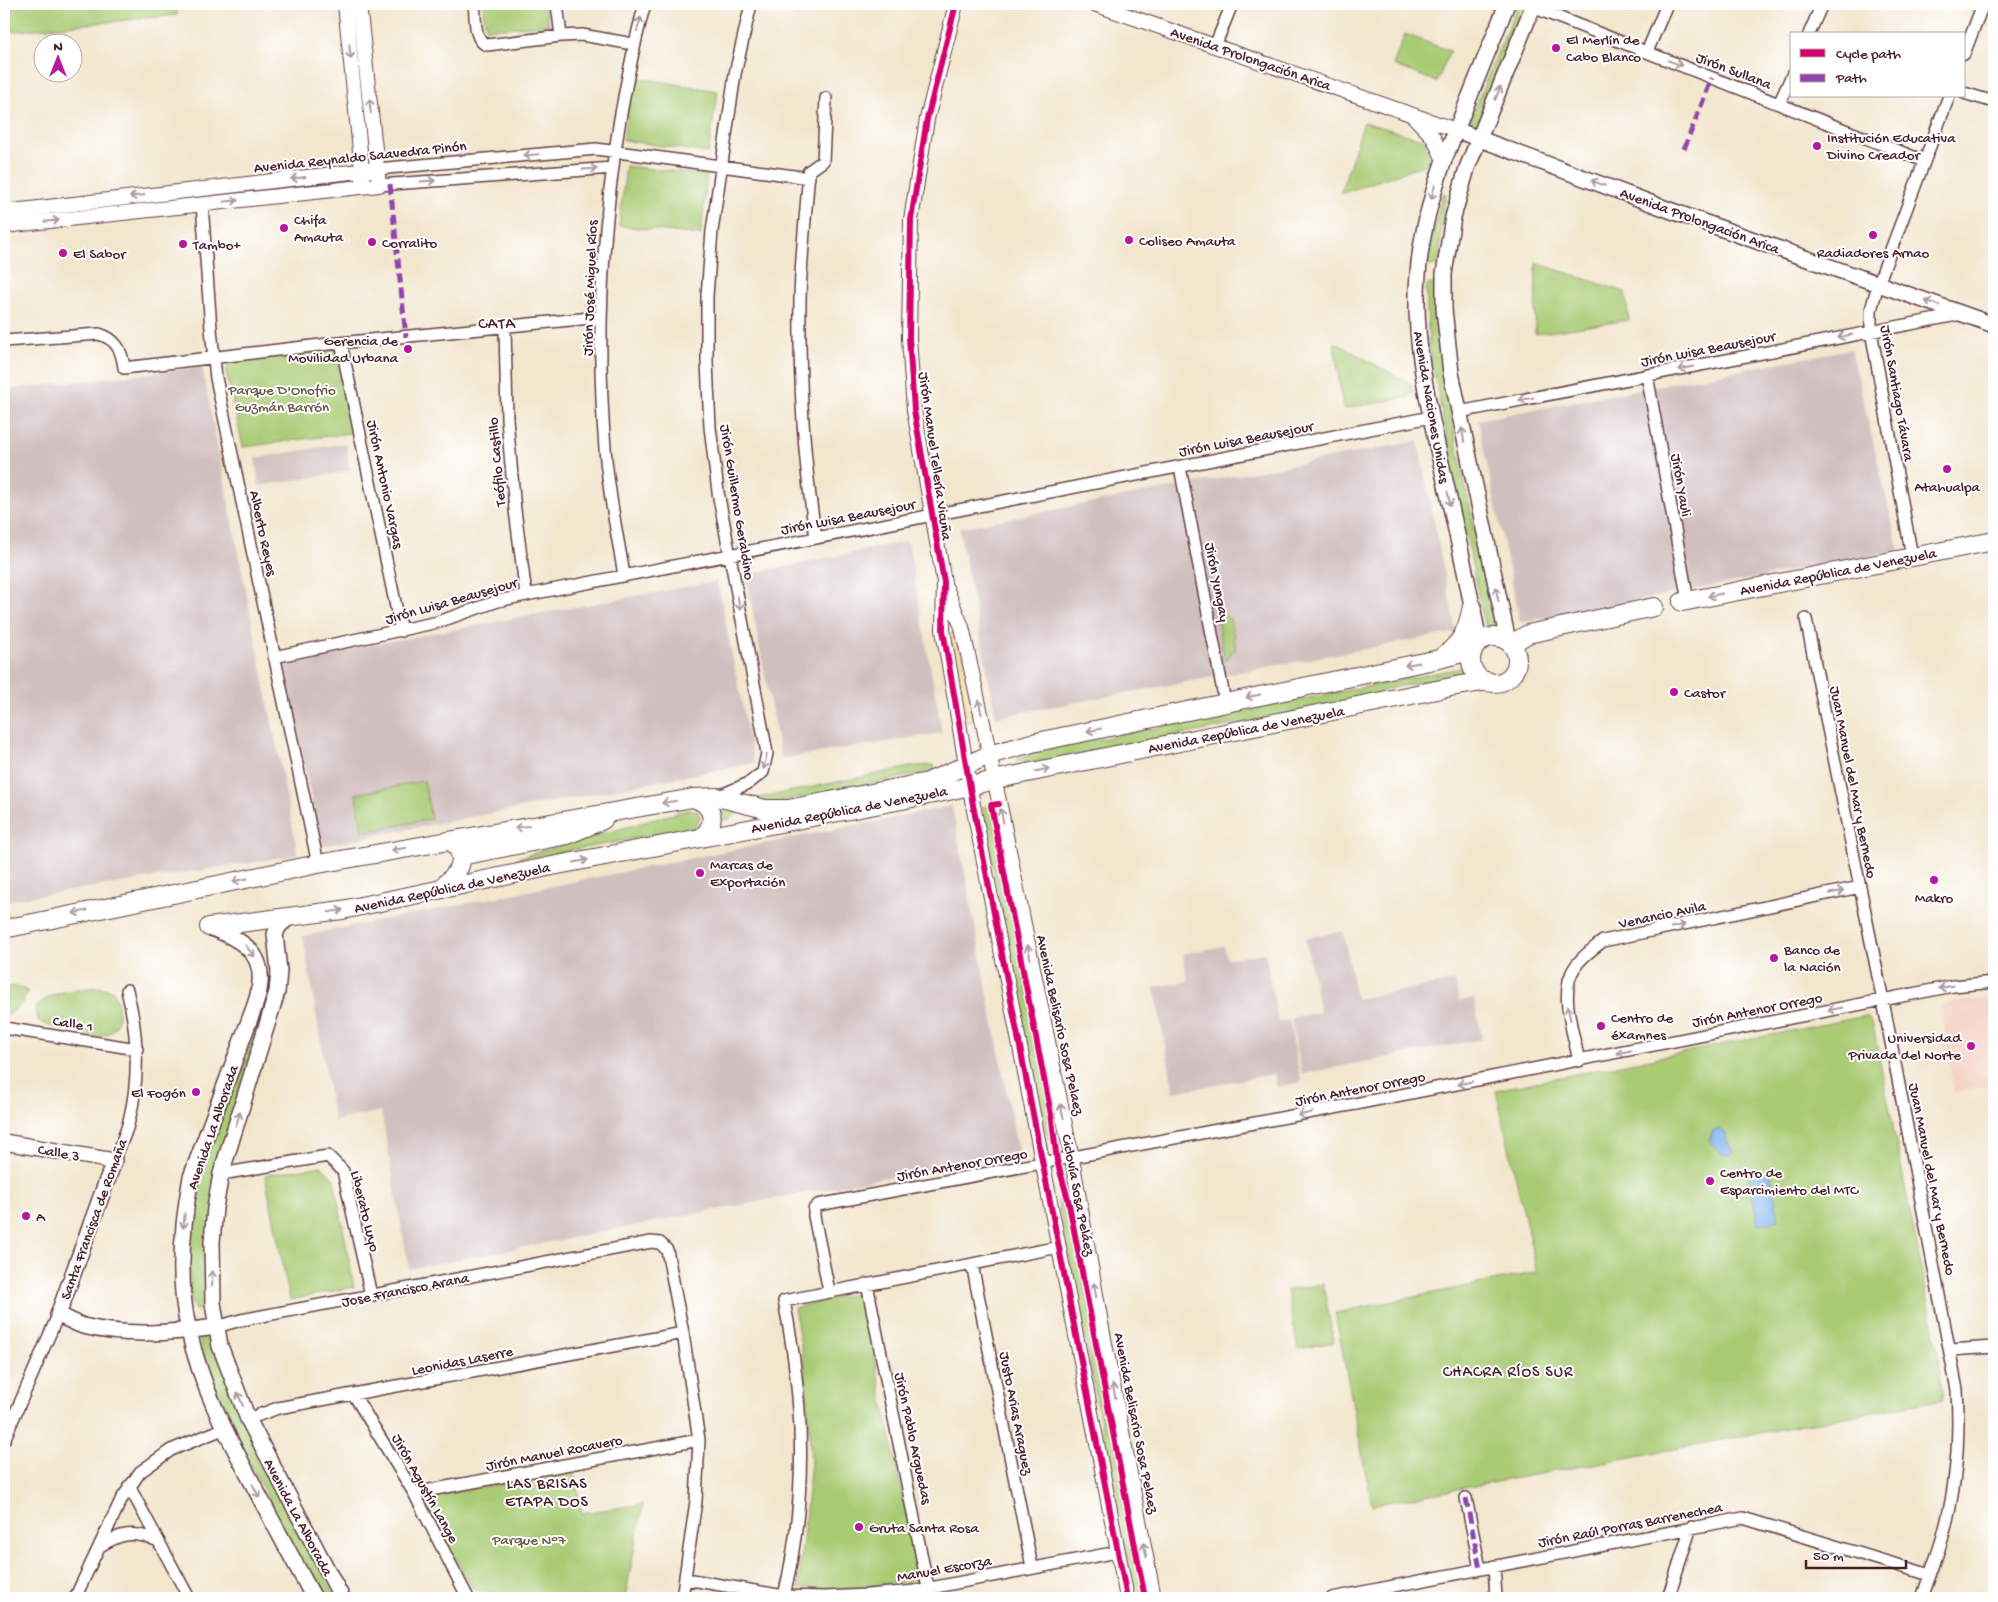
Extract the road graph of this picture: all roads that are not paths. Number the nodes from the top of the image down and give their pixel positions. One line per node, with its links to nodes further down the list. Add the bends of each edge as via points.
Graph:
1 (345, 4): 36 (street, one-way to 36)
2 (359, 4): 35 (street, one-way to 2)
3 (474, 4): 16 (street, via 481,43 488,45)
4 (557, 4): 16 (street)
5 (645, 4): 17 (street, Jirón José Miguel Ríos, one-way to 5)
6 (751, 4): 33 (street, Jirón Guillermo Geraldino, via 735,74)
7 (956, 4): 58 (street, Jirón Manuel Tellería Vicuña, via 928,119 911,220 911,378)
8 (1232, 4): 18 (street)
9 (1507, 4): 28 (main road, Avenida Naciones Unidas)
10 (1667, 4): 20 (street)
11 (1822, 4): 15 (street)
12 (1983, 4): 19 (street)
13 (1101, 5): 18 (street, Avenida Prolongación Arica)
14 (1533, 6): 20 (street, Jirón Sullana); 29 (main road, Avenida Naciones Unidas, one-way to 14)
15 (1810, 32)
16 (561, 36): 17 (street, via 582,35)
17 (633, 44): 30 (street, Jirón José Miguel Ríos)
18 (1215, 46): 27 (street, Avenida Prolongación Arica)
19 (1966, 49)
20 (1647, 52): 26 (street, Jirón Sullana, one-way to 26)
21 (1790, 79): 26 (street)
22 (1966, 94): 25 (street)
23 (826, 98): 37 (street, via 823,161 810,170)
24 (1948, 98): 32 (street, Jirón Santiago Távara)
25 (1994, 102)
26 (1779, 104): 32 (street, Jirón Sullana)
27 (1407, 113): 28 (street, Avenida Prolongación Arica); 31 (street, Avenida Prolongación Arica, via 1430,132)
28 (1456, 130): 29 (main road, Avenida Prolongación Arica); 31 (main road, Avenida Naciones Unidas)
29 (1479, 138): 43 (main road, Avenida Naciones Unidas, via 1453,217); 45 (main road, Avenida Prolongación Arica, one-way to 29)
30 (615, 150): 33 (street, Avenida Reynaldo Saavedra Pinón); 34 (street, Jirón José Miguel Ríos); 35 (street, Avenida Reynaldo Saavedra Pinón, one-way to 35, via 596,149)
31 (1444, 160): 44 (main road, Avenida Naciones Unidas, one-way to 44, via 1428,210)
32 (1924, 161): 45 (street, Jirón Santiago Távara)
33 (720, 166): 37 (street, Avenida Reynaldo Saavedra Pinón); 61 (street, Jirón Guillermo Geraldino, via 710,250 707,362 710,427)
34 (613, 168): 38 (street, Avenida Reynaldo Saavedra Pinón, one-way to 34); 47 (street, Jirón José Miguel Ríos)
35 (377, 169): 36 (street, Avenida Reynaldo Saavedra Pinón); 38 (street)
36 (362, 170): 39 (street); 41 (street, Avenida Reynaldo Saavedra Pinón, one-way to 41)
37 (809, 178): 59 (street, via 802,264 800,359 802,419)
38 (379, 185): 39 (street, Avenida Reynaldo Saavedra Pinón)
39 (364, 187): 40 (street, Avenida Reynaldo Saavedra Pinón, one-way to 39)
40 (202, 204): 42 (street, Avenida Reynaldo Saavedra Pinón, one-way to 40); 53 (street, Alberto Reyes)
41 (4, 212)
42 (4, 226)
43 (1444, 274): 44 (main road); 55 (main road, Avenida Naciones Unidas, via 1446,340)
44 (1418, 275): 56 (main road, Avenida Naciones Unidas, via 1418,330)
45 (1878, 284): 46 (main road, Avenida Prolongación Arica, one-way to 45); 50 (street, Jirón Santiago Távara, via 1871,310)
46 (1962, 314): 48 (main road, Avenida Prolongación Arica); 50 (street, Jirón Luisa Beausejour)
47 (601, 318): 49 (street); 63 (street, Jirón José Miguel Ríos, via 605,450)
48 (1994, 325)
49 (504, 327): 52 (street); 65 (street, Teófilo Castillo, via 514,510)
50 (1871, 332): 54 (street, Jirón Luisa Beausejour, one-way to 54); 62 (street, Jirón Santiago Távara)
51 (4, 341): 53 (street, via 98,334 116,343 121,350 124,368)
52 (341, 343): 53 (street); 70 (street, Jirón Antonio Vargas)
53 (214, 357): 73 (street, Alberto Reyes)
54 (1647, 375): 55 (street, Jirón Luisa Beausejour, one-way to 55); 66 (street, Jirón Yauli)
55 (1459, 412): 71 (main road, Avenida Naciones Unidas, one-way to 55)
56 (1431, 417): 57 (street, Jirón Luisa Beausejour); 67 (main road, Avenida Naciones Unidas, one-way to 67)
57 (1180, 467): 58 (street, Jirón Luisa Beausejour); 76 (street, Jirón Yungay)
58 (931, 515): 59 (street, Jirón Luisa Beausejour); 64 (street, Jirón Manuel Tellería Vicuña)
59 (816, 538): 61 (street, Jirón Luisa Beausejour)
60 (1994, 541): 62 (main road, Avenida República de Venezuela)
61 (730, 555): 63 (street, Jirón Luisa Beausejour); 81 (street, Jirón Guillermo Geraldino, one-way to 81, via 767,753 762,772 749,783)
62 (1912, 557): 66 (main road, Avenida República de Venezuela, one-way to 66)
63 (624, 575): 65 (street, Jirón Luisa Beausejour)
64 (944, 582): 77 (street, Jirón Manuel Tellería Vicuña, one-way to 64, via 962,627); 78 (street, Jirón Manuel Tellería Vicuña, via 943,630)
65 (526, 594): 70 (street, Jirón Luisa Beausejour)
66 (1685, 601)
67 (1472, 606): 72 (main road, Avenida Naciones Unidas); 74 (main road, via 1464,635)
68 (1654, 607): 71 (main road, via 1528,634)
69 (1806, 619): 90 (street, Juan Manuel del Mar y Bernedo)
70 (401, 631): 73 (street, Jirón Luisa Beausejour)
71 (1510, 643): 72 (main road, via 1496,637); 75 (main road, via 1517,659 1512,673 1501,681)
72 (1478, 644): 74 (main road, Avenida República de Venezuela, via 1462,653); 75 (main road, via 1471,660 1479,677)
73 (274, 657): 88 (street, Alberto Reyes)
74 (1439, 659): 76 (main road, Avenida República de Venezuela, one-way to 76)
75 (1488, 681): 79 (main road, Avenida República de Venezuela, one-way to 75)
76 (1226, 702): 77 (main road, Avenida República de Venezuela, one-way to 77)
77 (989, 754): 78 (main road, Avenida República de Venezuela); 79 (street, Avenida Belisario Sosa Pelaez)
78 (966, 764): 80 (street); 81 (main road, Avenida República de Venezuela, via 928,782 788,809 765,810)
79 (994, 780): 80 (main road, Avenida República de Venezuela); 102 (street, Avenida Belisario Sosa Pelaez, one-way to 79)
80 (970, 786): 84 (main road, Avenida República de Venezuela); 104 (street)
81 (717, 797): 82 (main road, Avenida República de Venezuela)
82 (692, 798): 83 (main road, Avenida República de Venezuela, one-way to 83); 84 (main road, via 701,801 712,815 708,832)
83 (622, 810): 85 (main road, Avenida República de Venezuela, one-way to 85); 86 (main road, Avenida República de Venezuela, via 590,827)
84 (701, 838): 89 (main road, Avenida República de Venezuela, one-way to 84)
85 (447, 840): 87 (main road); 88 (main road, Avenida República de Venezuela, one-way to 88)
86 (506, 847): 87 (main road, Avenida República de Venezuela); 89 (main road, via 498,856 498,863 500,868)
87 (461, 856): 91 (main road, via 460,868)
88 (318, 864): 94 (main road, Avenida República de Venezuela, one-way to 94)
89 (512, 874): 91 (main road, Avenida República de Venezuela)
90 (1860, 887): 97 (street, Juan Manuel del Mar y Bernedo); 100 (street, Venancio Avila, one-way to 90, via 1568,1004 1568,985 1574,968 1604,941)
91 (439, 890): 92 (main road, Avenida República de Venezuela, one-way to 91)
92 (288, 918): 93 (main road, Avenida República de Venezuela); 105 (main road, Avenida La Alborada, one-way to 92, via 277,992 275,932)
93 (209, 927): 113 (main road, Avenida La Alborada, one-way to 113, via 236,938 248,947 258,963 260,986 190,1186 182,1259)
94 (4, 929)
95 (1994, 982): 97 (street, Jirón Antenor Orrego, one-way to 97)
96 (127, 990): 99 (street, Santa Francisca de Romaña)
97 (1882, 999): 100 (street, Jirón Antenor Orrego, one-way to 100); 116 (street, Juan Manuel del Mar y Bernedo)
98 (4, 1028): 99 (street, Calle 1)
99 (137, 1049): 103 (street, Santa Francisca de Romaña, via 129,1122)
100 (1579, 1061): 102 (street, Jirón Antenor Orrego, one-way to 102)
101 (4, 1142): 103 (main road, Calle 3)
102 (1072, 1159): 104 (street, Jirón Antenor Orrego); 143 (street, Avenida Belisario Sosa Pelaez, one-way to 102)
103 (114, 1161): 111 (main road, Santa Francisca de Romaña)
104 (1043, 1164): 106 (street); 109 (street, Jirón Antenor Orrego, via 818,1205 814,1216)
105 (221, 1174): 110 (street, Liberato Luyo, via 328,1156 343,1171); 112 (main road, Avenida La Alborada, one-way to 105, via 211,1278 212,1242)
106 (1059, 1247): 107 (street); 128 (street)
107 (972, 1264): 108 (street); 130 (street, Justo Arias Araguez)
108 (867, 1284): 109 (street); 134 (street, Jirón Pablo Arguedas)
109 (829, 1291): 135 (street, via 784,1301 794,1347 802,1442 796,1536)
110 (372, 1295): 112 (street, Jose Francisco Arana); 114 (street, Jose Francisco Arana, via 651,1242 668,1250)
111 (58, 1315): 113 (main road, Jose Francisco Arana, via 83,1326 132,1332 159,1334); 120 (street, Santa Francisca de Romaña)
112 (216, 1327): 113 (main road, Jose Francisco Arana); 118 (main road, Avenida La Alborada, one-way to 112, via 223,1355)
113 (188, 1330): 119 (main road, Avenida La Alborada, via 203,1380)
114 (683, 1332): 117 (street, Leonidas Laserre); 121 (street)
115 (1994, 1347): 116 (street)
116 (1951, 1350): 132 (street, Juan Manuel del Mar y Bernedo, via 1957,1390 1958,1451 1943,1535)
117 (354, 1395): 118 (street, Leonidas Laserre, via 278,1408); 123 (street, Jirón Agustín Lange)
118 (248, 1419): 139 (main road, Avenida La Alborada)
119 (223, 1429): 122 (street, via 171,1450 140,1472); 138 (main road, Avenida La Alborada, one-way to 138)
120 (4, 1440)
121 (699, 1440): 123 (street, Jirón Manuel Rocavero); 133 (street, via 696,1501)
122 (129, 1486): 126 (street); 127 (street)
123 (414, 1493): 140 (street, Jirón Agustín Lange)
124 (1466, 1498): 131 (street)
125 (1691, 1527): 129 (street, Jirón Raúl Porras Barrenechea); 132 (street, Jirón Raúl Porras Barrenechea, via 1748,1519); 146 (street)
126 (156, 1540): 127 (street, via 127,1534); 137 (street)
127 (100, 1546): 136 (street)
128 (1118, 1552): 130 (street, Manuel Escorza); 142 (street)
129 (1494, 1566): 131 (street, Jirón Raúl Porras Barrenechea); 145 (street)
130 (1032, 1568): 134 (street, Manuel Escorza)
131 (1480, 1569): 144 (street, Jirón Raúl Porras Barrenechea)
132 (1930, 1575): 147 (street, Juan Manuel del Mar y Bernedo)
133 (686, 1579): 135 (street, Manuel Escorza); 141 (street)
134 (929, 1592): 135 (street, Manuel Escorza)
135 (784, 1596)
136 (75, 1598)
137 (189, 1598)
138 (314, 1598)
139 (342, 1598)
140 (468, 1598)
141 (682, 1598)
142 (1127, 1598)
143 (1154, 1598)
144 (1332, 1598)
145 (1496, 1598)
146 (1668, 1598)
147 (1922, 1598)

